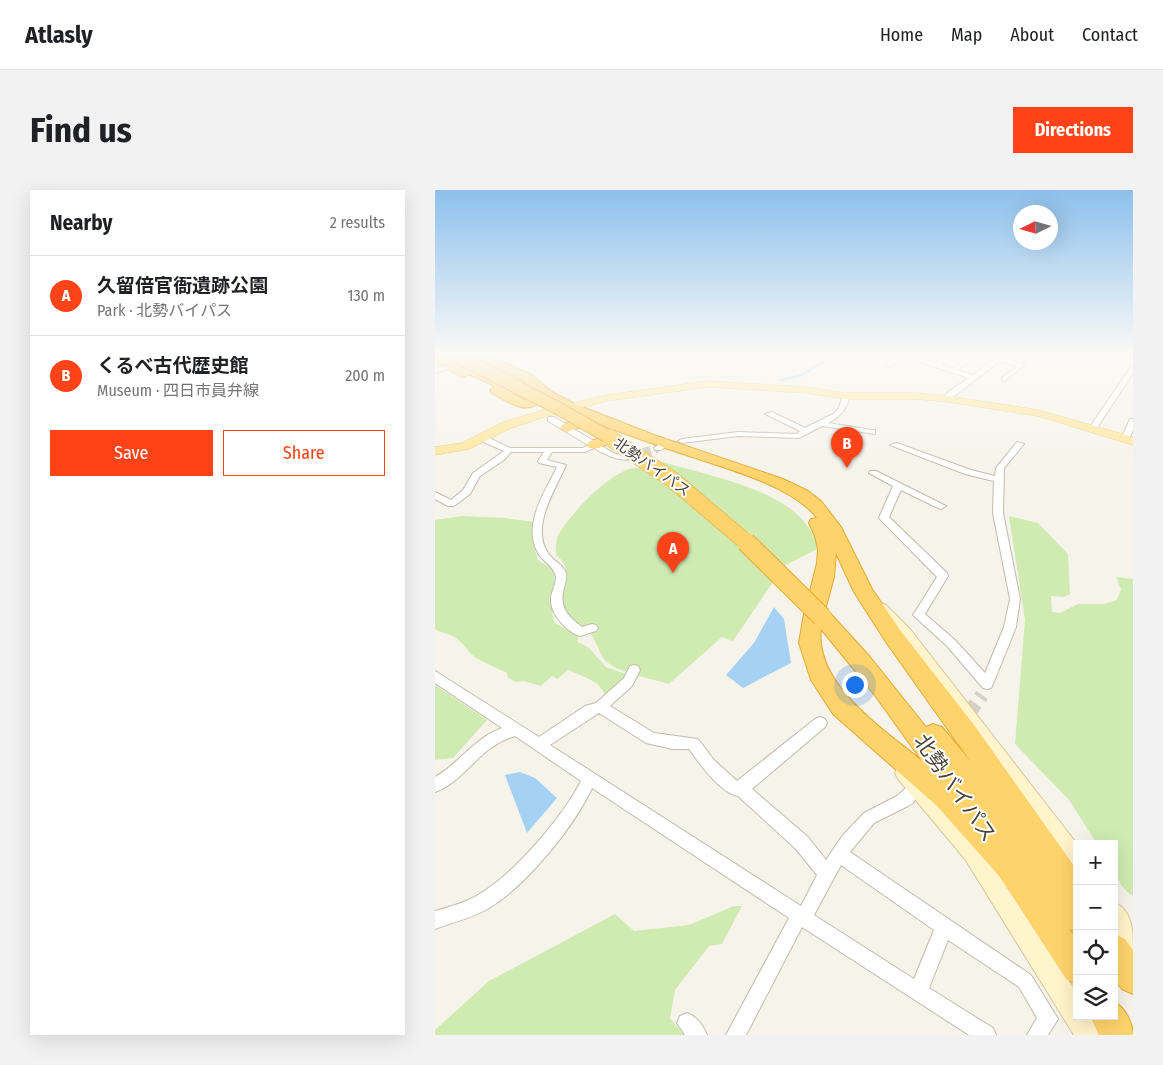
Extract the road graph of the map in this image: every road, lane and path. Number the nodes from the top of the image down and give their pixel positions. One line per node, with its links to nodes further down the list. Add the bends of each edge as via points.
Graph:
1 (529, 395): 36 (highway, 北勢バイパス, bridge, via 582,421 649,463 726,522)
2 (625, 395): 9 (main road)
3 (821, 395): 8 (main road)
4 (950, 395): 7 (street)
5 (1115, 395): 16 (street)
6 (545, 396): 9 (highway)
7 (949, 399): 8 (main road, via 917,396); 16 (main road, via 1036,412)
8 (844, 403): 14 (street, via 836,416)
9 (566, 407): 11 (highway); 20 (main road, via 519,421)
10 (769, 414): 17 (street)
11 (587, 419): 15 (highway); 19 (highway); 26 (highway)
12 (551, 420): 15 (street)
13 (1133, 421): 21 (street)
14 (823, 424): 17 (street); 18 (street)
15 (567, 428): 24 (street)
16 (1093, 428): 21 (main road)
17 (806, 431): 22 (street, via 799,436 749,433)
18 (872, 432)
19 (611, 437): 24 (highway); 26 (highway)
20 (482, 438): 27 (street); 29 (main road, via 457,449)
21 (1129, 440)
22 (682, 442)
23 (1020, 444): 31 (street, via 1002,465)
24 (594, 445): 26 (street, via 618,457); 28 (street, via 585,450)
25 (894, 445): 31 (street, via 968,472)
26 (649, 446): 35 (highway, via 771,480 802,494 828,520); 44 (highway, via 771,489 793,499 814,519 827,550 827,563 810,632 813,658 828,690 841,707)
27 (509, 450): 28 (street); 33 (street, via 476,475 467,492 454,503)
28 (550, 450): 37 (street, via 542,461 562,465 540,513 537,536 543,554 559,570 561,577 557,607 580,632)
29 (435, 451)
30 (873, 474): 32 (street)
31 (999, 479): 32 (street, via 998,513 1015,599 1010,627 985,690 951,643 919,615 943,576 884,518)
32 (898, 486): 34 (street)
33 (435, 495)
34 (941, 506)
35 (864, 592): 50 (street, via 905,633); 53 (highway)
36 (822, 617): 51 (highway, 北勢バイパス, via 904,714); 54 (highway, 北勢バイパス, via 856,648 917,715)
37 (591, 628)
38 (634, 670): 40 (street, via 628,682)
39 (435, 676): 42 (street)
40 (600, 707): 43 (street, via 590,710); 47 (street, via 651,739 673,744 693,743 709,765 734,788)
41 (820, 723): 47 (street)
42 (516, 730): 43 (street); 46 (street, via 487,741 454,774)
43 (539, 745): 45 (street)
44 (887, 745): 51 (highway, via 946,798); 66 (street, via 920,791 973,852)
45 (589, 779): 55 (street); 57 (street, via 584,793 506,886 474,907)
46 (435, 785)
47 (741, 789): 52 (street, via 802,843)
48 (911, 793): 49 (street, via 908,799 867,819)
49 (840, 854): 52 (street); 58 (street)
50 (1073, 857)
51 (1011, 868): 61 (highway, 北勢バイパス)
52 (827, 874): 55 (street)
53 (1073, 890)
54 (1073, 911)
55 (801, 918): 64 (street); 69 (street)
56 (1118, 918): 59 (street)
57 (435, 920)
58 (944, 927): 64 (street); 71 (street, via 1025,981 1048,1019)
59 (1133, 939)
60 (1118, 956): 63 (highway)
61 (1073, 962)
62 (1118, 973): 65 (highway)
63 (1133, 978)
64 (918, 992): 70 (street)
65 (1133, 994)
66 (1073, 1010)
67 (1080, 1020): 72 (street)
68 (1110, 1020): 73 (highway)
69 (736, 1035)
70 (985, 1035)
71 (1037, 1035)
72 (1089, 1035)
73 (1119, 1035)

